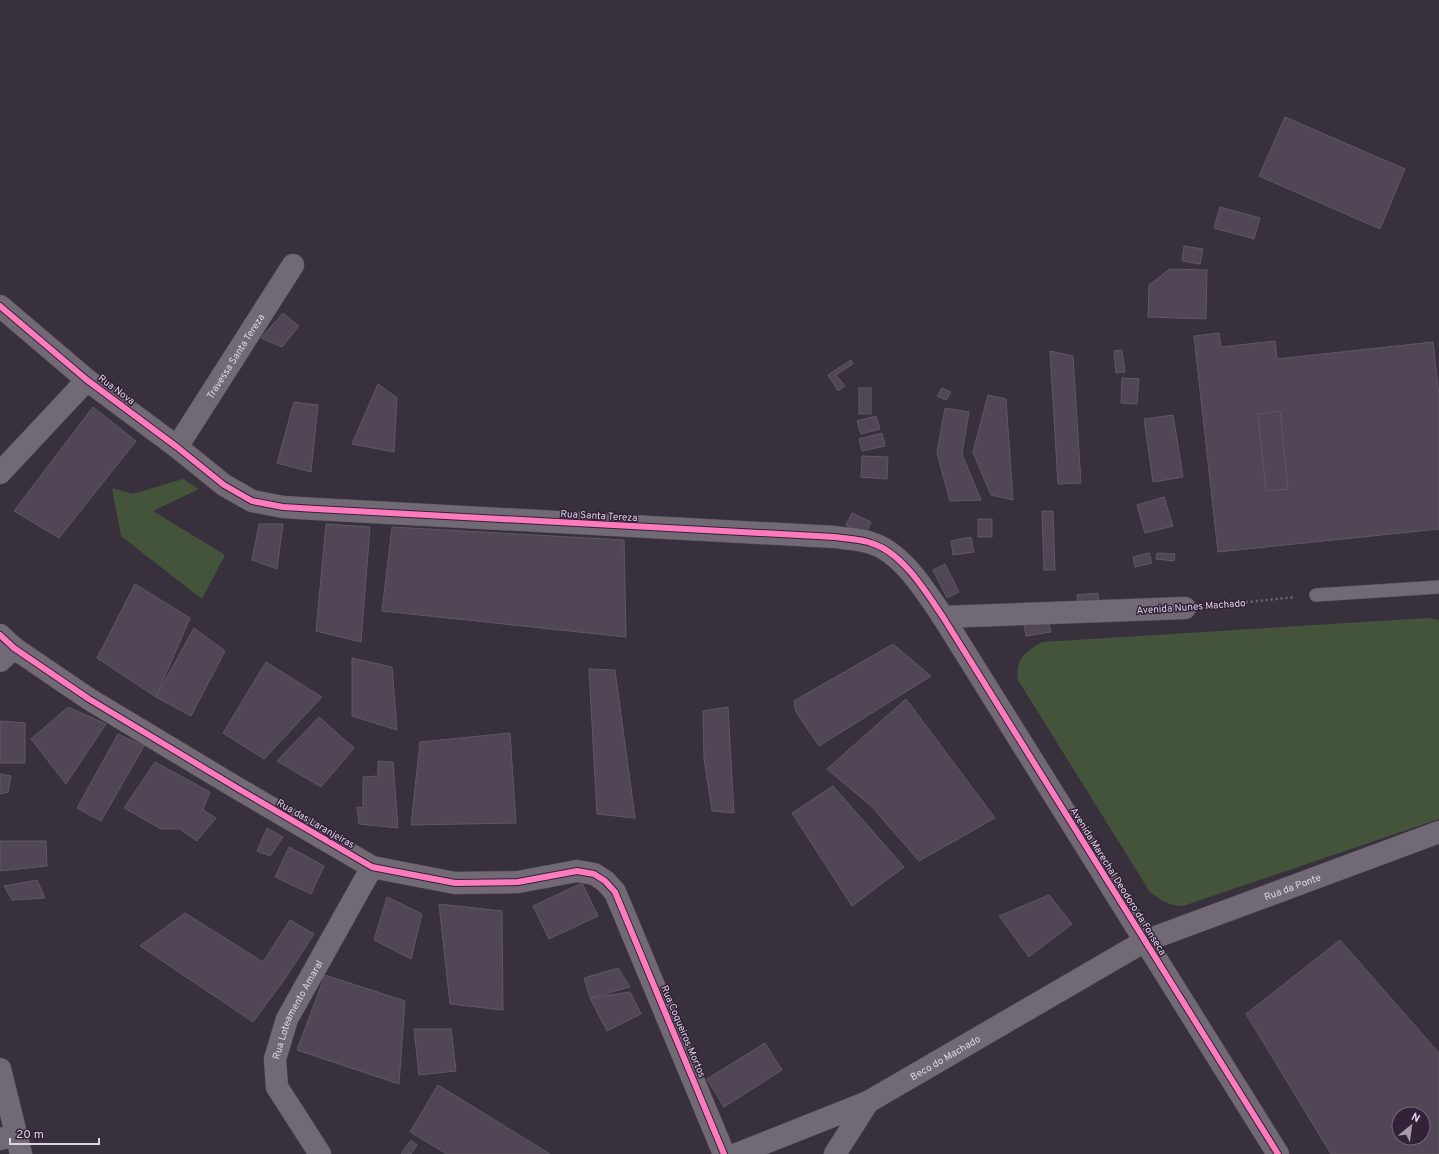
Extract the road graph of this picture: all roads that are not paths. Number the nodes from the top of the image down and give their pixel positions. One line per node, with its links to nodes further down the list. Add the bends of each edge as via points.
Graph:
1 (293, 265): 4 (street, Travessa Santa Tereza)
2 (0, 306): 3 (street, Rua Nova)
3 (87, 380): 4 (street, Rua Nova); 5 (street)
4 (177, 447): 6 (street, Rua Nova)
5 (0, 473)
6 (224, 485): 10 (street, Rua Santa Tereza, via 252,501 283,507 858,540 872,543 896,558 920,584)
7 (1439, 587): 8 (lane)
8 (1316, 595)
9 (1185, 608): 10 (street, Avenida Nunes Machado)
10 (943, 617): 15 (street, Avenida Marechal Deodoro da Fonseca)
11 (5, 648): 13 (street, Rua das Laranjeiras)
12 (1439, 832): 15 (street, Rua da Ponte)
13 (372, 867): 14 (street, Rua das Laranjeiras, via 455,883 518,882 576,871 594,874 615,892); 19 (street, Rua Loteamento Amaral, via 287,1019 275,1059 277,1087)
14 (625, 916): 20 (street, Rua Coqueiros Mortos)
15 (1144, 941): 17 (street, Beco do Machado); 23 (street, Avenida Marechal Deodoro da Fonseca)
16 (0, 1069): 18 (street)
17 (868, 1102): 21 (street, Beco do Machado); 22 (street)
18 (12, 1143)
19 (320, 1154)
20 (724, 1154)
21 (737, 1154)
22 (835, 1154)
23 (1278, 1154)

